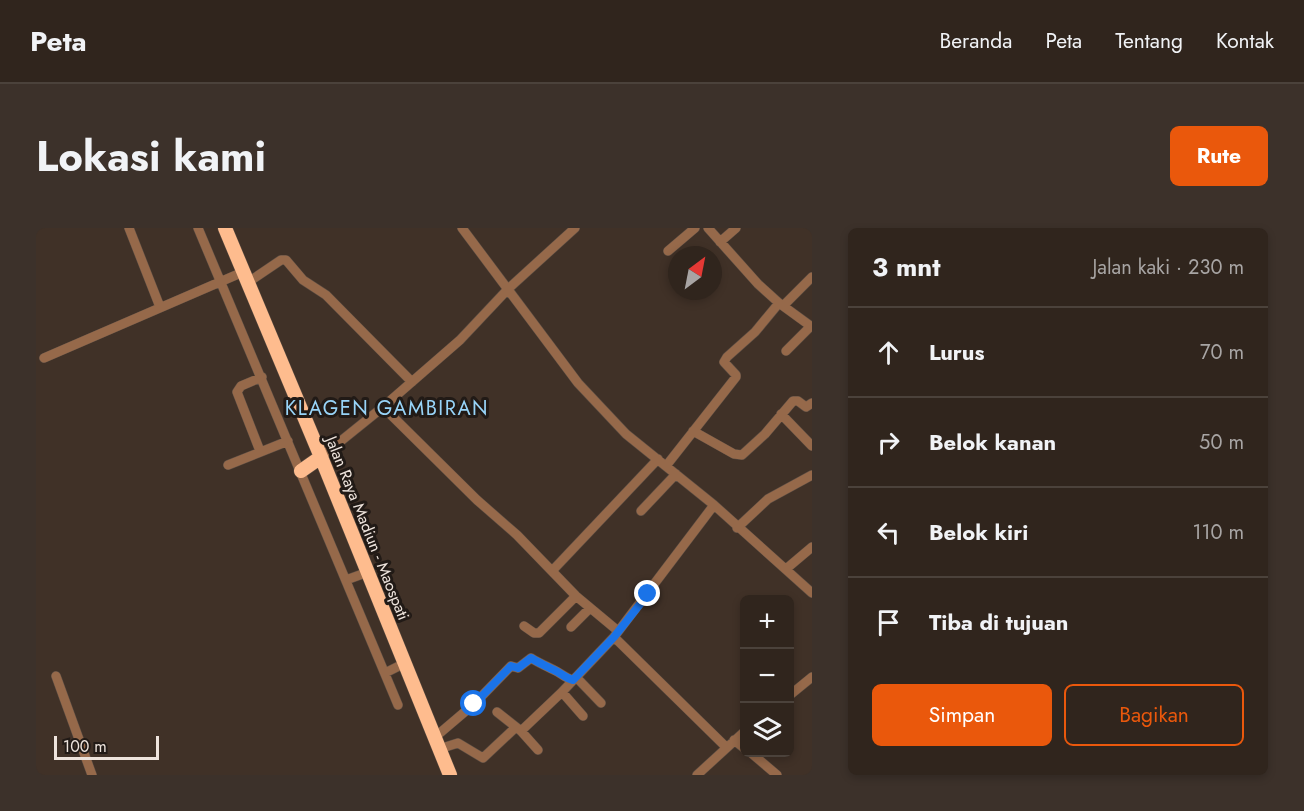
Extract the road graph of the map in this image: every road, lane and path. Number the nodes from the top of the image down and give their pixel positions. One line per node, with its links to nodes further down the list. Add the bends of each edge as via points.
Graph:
1 (129, 228): 16 (street)
2 (198, 228): 13 (street)
3 (225, 228): 12 (highway, Jalan Raya Madiun - Maospati)
4 (462, 228): 14 (street)
5 (575, 228): 14 (street)
6 (695, 228): 10 (street)
7 (708, 228): 9 (street)
8 (736, 228): 9 (street)
9 (720, 242): 15 (street)
10 (674, 246)
11 (812, 277): 15 (street)
12 (245, 278): 13 (street); 21 (street, via 286,260); 29 (highway, Jalan Raya Madiun - Maospati)
13 (220, 282): 16 (street); 20 (street)
14 (508, 289): 21 (street, via 460,340); 30 (street, via 578,383 626,434)
15 (781, 304): 17 (street); 25 (street, via 727,357 724,362 736,377)
16 (160, 307): 19 (street)
17 (812, 327): 18 (street)
18 (786, 351)
19 (44, 357)
20 (262, 377): 26 (street); 28 (street, via 240,386 237,392)
21 (412, 382): 23 (street)
22 (812, 403): 24 (street, via 806,407 796,399)
23 (383, 407): 29 (street); 41 (street)
24 (781, 414): 25 (street, via 742,455); 27 (street)
25 (693, 431): 32 (street)
26 (288, 441): 28 (street); 33 (street)
27 (812, 446)
28 (260, 451): 31 (street)
29 (321, 457): 33 (highway); 42 (highway, Jalan Raya Madiun - Maospati)
30 (658, 459): 32 (street); 41 (street)
31 (228, 465)
32 (666, 466): 34 (street)
33 (301, 471): 43 (street)
34 (676, 474): 36 (street); 37 (street)
35 (812, 475): 38 (street, via 768,499)
36 (714, 505): 38 (street); 49 (street)
37 (641, 511)
38 (737, 528): 40 (street)
39 (812, 547): 40 (street)
40 (786, 569): 44 (street)
41 (552, 571): 45 (street)
42 (368, 572): 43 (street); 50 (highway, Jalan Raya Madiun - Maospati)
43 (346, 580): 51 (street)
44 (812, 593)
45 (576, 596): 46 (street); 47 (street, via 539,633)
46 (590, 608): 48 (street); 49 (street)
47 (524, 626)
48 (572, 627)
49 (616, 634): 54 (street); 66 (street)
50 (405, 663): 51 (street); 64 (highway, Jalan Raya Madiun - Maospati)
51 (385, 673): 58 (street)
52 (56, 676): 69 (street)
53 (812, 677): 55 (street)
54 (575, 678): 56 (street); 57 (street); 64 (street, via 567,679 531,658 518,668 511,666)
55 (794, 691)
56 (561, 692): 60 (street); 61 (street)
57 (601, 703)
58 (398, 705)
59 (497, 712): 61 (street)
60 (583, 716)
61 (519, 729): 64 (street, via 483,758 458,743); 67 (street)
62 (740, 735): 63 (street)
63 (734, 740): 65 (street); 66 (street)
64 (437, 743): 70 (highway, Jalan Raya Madiun - Maospati)
65 (740, 745)
66 (726, 747): 71 (street)
67 (537, 750)
68 (755, 757): 72 (street)
69 (92, 775)
70 (450, 775)
71 (697, 775)
72 (777, 775)

